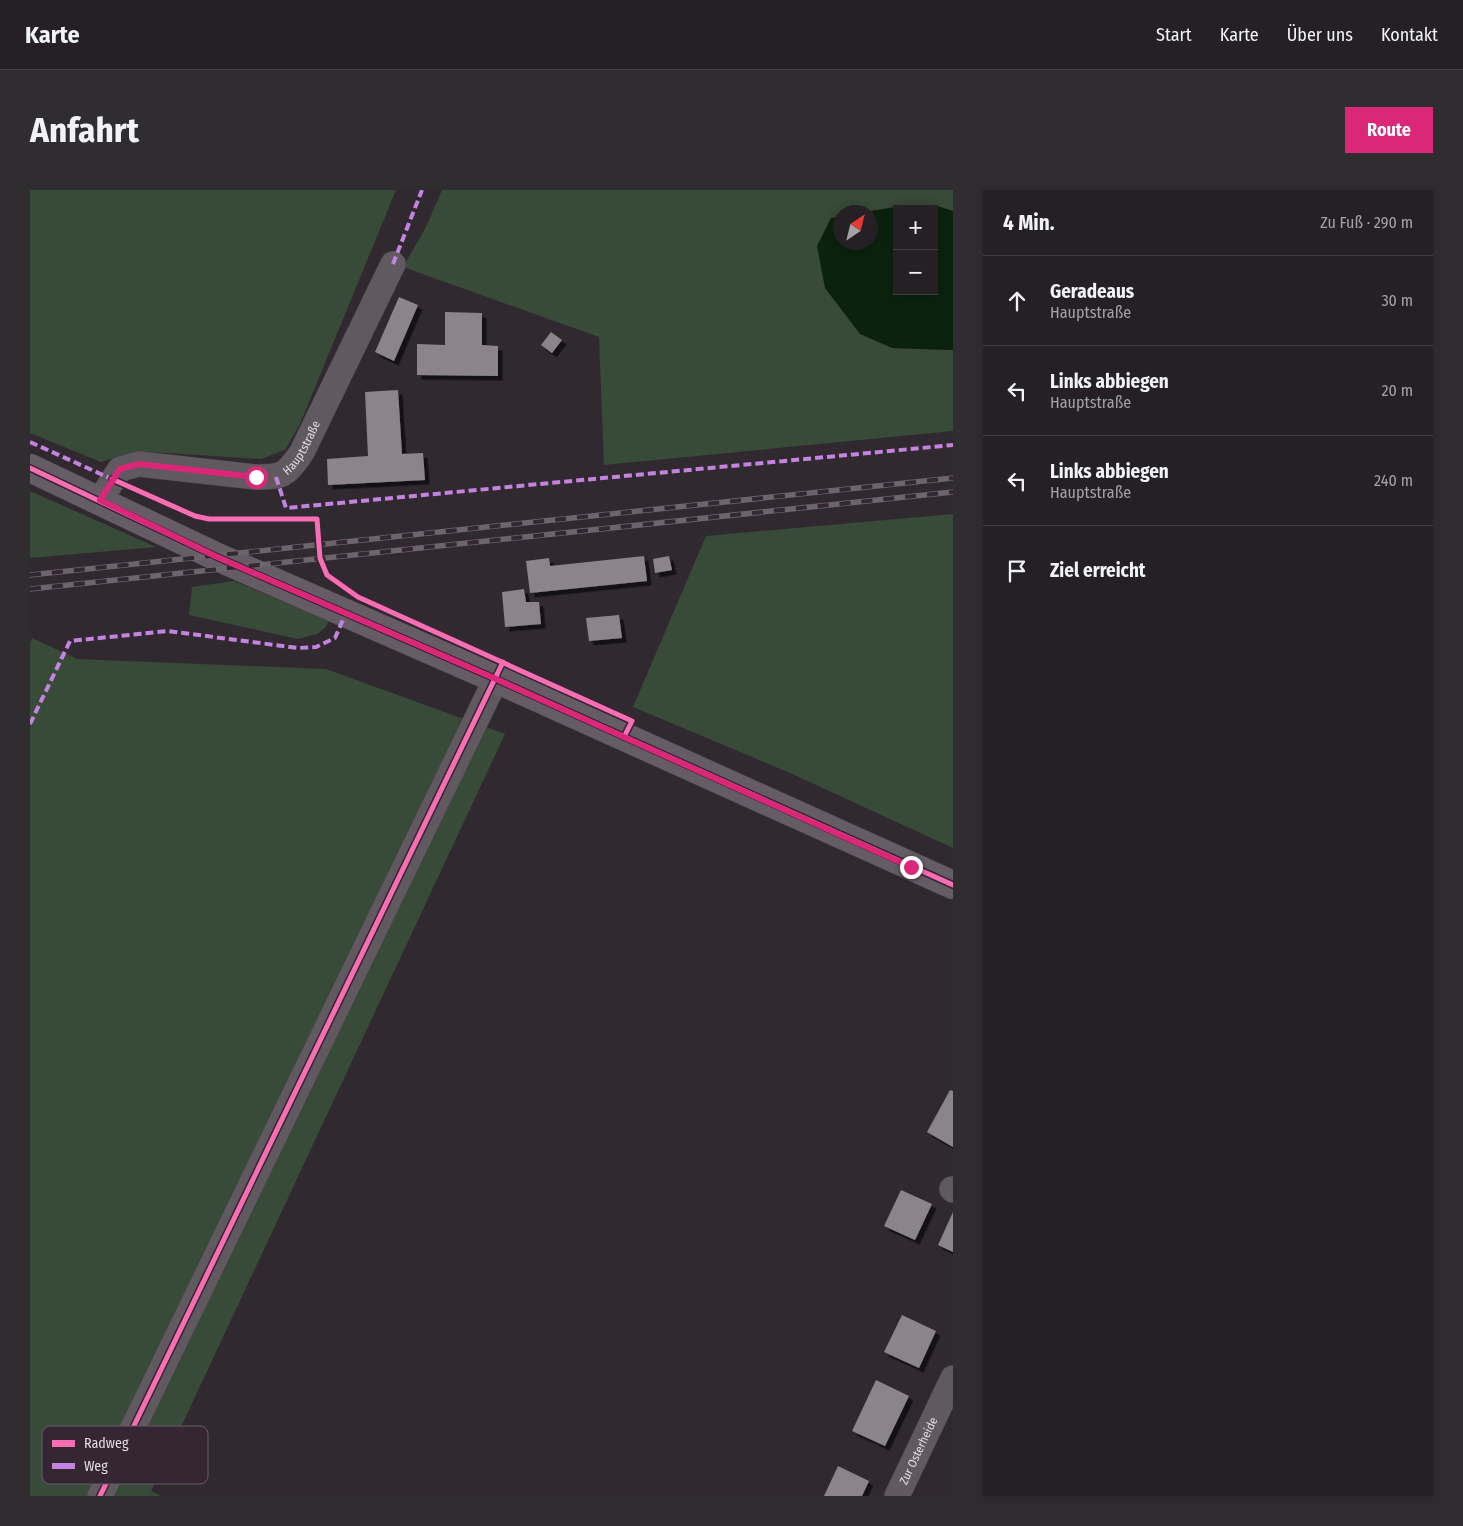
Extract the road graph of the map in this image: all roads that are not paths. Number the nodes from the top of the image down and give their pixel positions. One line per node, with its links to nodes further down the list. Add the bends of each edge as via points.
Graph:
1 (393, 264): 3 (street, Hauptstraße, via 302,452 289,471 276,477 256,477 139,464 120,469)
2 (30, 468): 3 (street)
3 (100, 500): 4 (street, via 215,556)
4 (496, 679): 5 (street); 7 (street)
5 (953, 885)
6 (953, 1378): 10 (street, Zur Osterheide)
7 (134, 1426)
8 (106, 1484): 9 (street)
9 (100, 1496)
10 (897, 1496)

